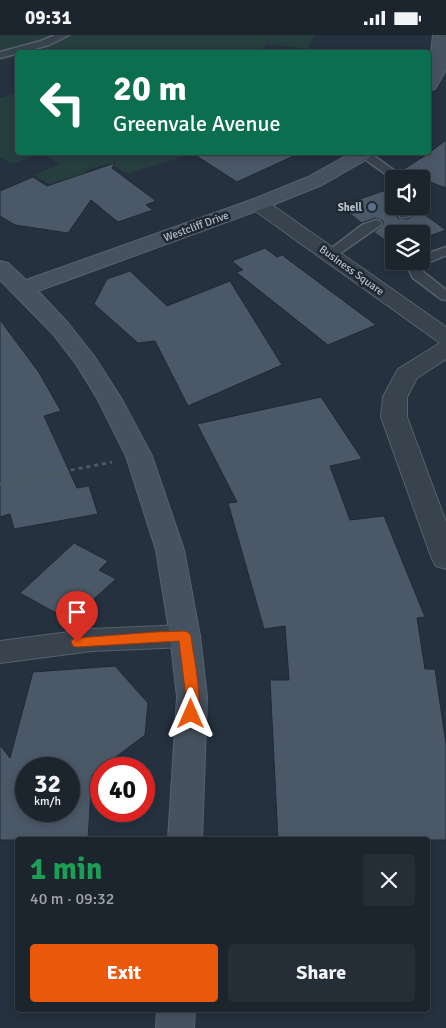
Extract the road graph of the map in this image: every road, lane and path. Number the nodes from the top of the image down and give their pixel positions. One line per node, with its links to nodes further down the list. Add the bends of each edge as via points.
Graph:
1 (64, 35): 3 (lane)
2 (442, 35): 6 (street, via 438,68)
3 (19, 50)
4 (15, 51): 5 (lane)
5 (0, 55)
6 (431, 81)
7 (360, 155): 10 (street, Westcliff Drive, via 315,181)
8 (366, 155): 9 (lane)
9 (387, 170)
10 (258, 204): 12 (street, Business Square); 15 (street, Westcliff Drive)
11 (376, 224): 12 (lane)
12 (330, 254): 17 (street, Business Square)
13 (443, 255): 16 (lane, via 417,265 415,270)
14 (0, 268): 15 (street)
15 (23, 289): 19 (street, via 86,361)
16 (446, 296)
17 (446, 338)
18 (446, 349): 21 (street, via 407,374 395,397 394,417)
19 (139, 456): 20 (path); 22 (street, via 170,550)
20 (0, 484)
21 (446, 559)
22 (185, 636): 23 (street, via 48,645); 24 (street, via 192,697)
23 (0, 652)
24 (185, 837)
25 (176, 1012): 26 (street)
26 (175, 1028)

